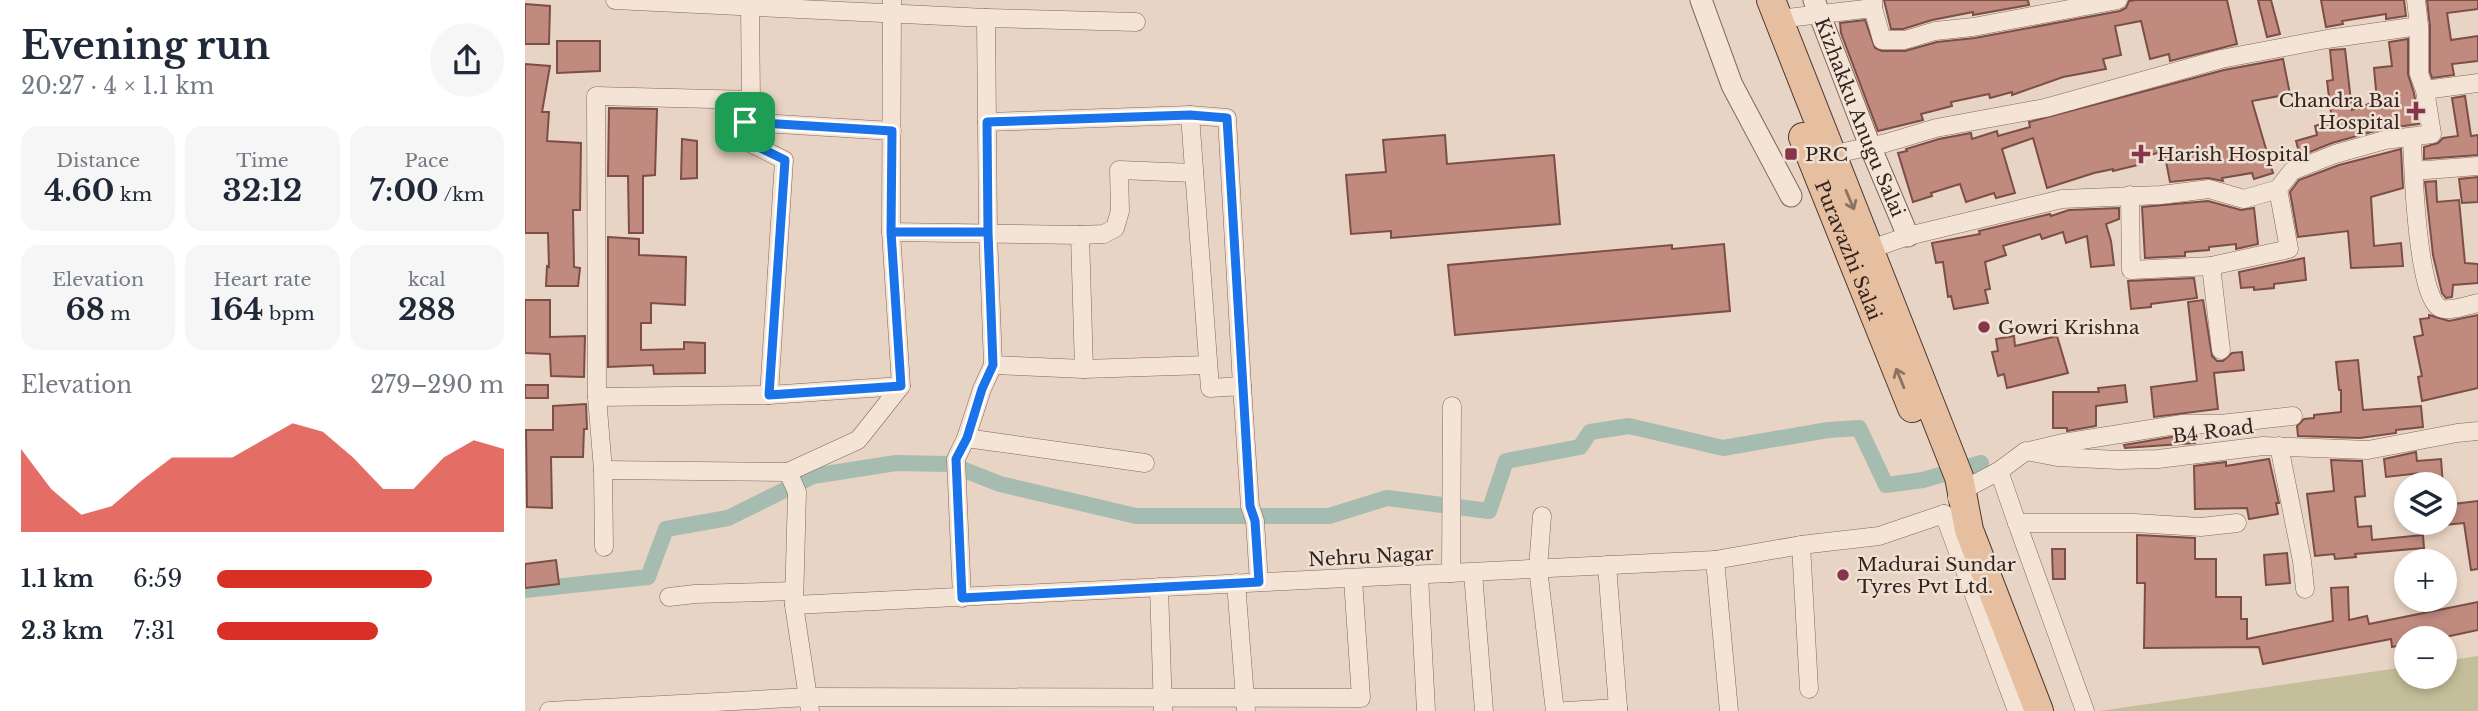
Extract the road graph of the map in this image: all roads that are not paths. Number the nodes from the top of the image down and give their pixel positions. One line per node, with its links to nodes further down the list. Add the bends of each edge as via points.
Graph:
1 (615, 0): 10 (street)
2 (1701, 0): 30 (street, via 1732,85)
3 (1752, 0): 55 (main road, Puravazhi Salai, one-way to 3, via 1822,187)
4 (2118, 0): 6 (street, via 1905,40 1882,40)
5 (2416, 0): 14 (street)
6 (1873, 4): 9 (street)
7 (803, 5): 8 (street); 10 (street)
8 (893, 6): 12 (street); 21 (street)
9 (1817, 7): 11 (street); 23 (street, Kizhakku Anugu Salai)
10 (750, 8): 17 (street)
11 (1775, 10): 24 (main road, Puravazhi Salai)
12 (986, 18): 13 (street); 20 (street)
13 (1136, 22)
14 (2419, 26): 16 (street, via 2419,74); 23 (street, via 2221,59 2045,108 1936,128)
15 (2478, 83): 16 (street)
16 (2425, 90): 22 (street, via 2432,134)
17 (751, 100): 19 (street); 45 (street, via 596,96)
18 (1190, 115): 20 (street); 27 (street); 43 (street, via 1227,118)
19 (745, 122): 21 (street); 44 (street, via 750,143 785,160)
20 (987, 122): 32 (street)
21 (892, 131): 31 (street)
22 (2412, 138): 26 (street); 28 (street, via 2385,140 2335,154 2292,171)
23 (1870, 146): 24 (street); 34 (street, Kizhakku Anugu Salai)
24 (1831, 155): 35 (main road, Puravazhi Salai, one-way to 35)
25 (2478, 166): 26 (street)
26 (2414, 171): 37 (street, via 2417,229 2432,300 2445,309)
27 (1194, 173): 33 (street, via 1119,170 1120,211 1115,228); 40 (street)
28 (2278, 189): 29 (street, via 2244,199 2209,189); 36 (street, via 2289,249)
29 (2130, 195): 34 (street, via 2062,199); 36 (street, via 2131,270)
30 (1791, 196)
31 (891, 232): 32 (street); 42 (street)
32 (988, 232): 33 (street); 39 (street)
33 (1080, 236): 41 (street)
34 (1908, 236): 35 (street)
35 (1871, 249): 55 (main road, Puravazhi Salai)
36 (2211, 266): 38 (street)
37 (2478, 303)
38 (2221, 350)
39 (993, 365): 41 (street); 49 (street)
40 (1207, 365): 41 (street); 43 (street, via 1210,388)
41 (1084, 369)
42 (901, 386): 44 (street); 56 (street, via 858,440)
43 (1242, 386): 70 (street)
44 (769, 395): 45 (street)
45 (597, 397): 53 (street)
46 (1452, 406): 66 (street)
47 (2293, 416): 51 (street, via 2182,424)
48 (2478, 431): 50 (street, B4 Road, via 2368,450)
49 (967, 438): 52 (street); 76 (street, via 956,467)
50 (2279, 446): 51 (street, B4 Road, via 2119,460); 73 (street)
51 (2026, 452): 54 (street)
52 (1145, 463)
53 (603, 470): 56 (street); 62 (street)
54 (1999, 471): 55 (street); 59 (street)
55 (1952, 474): 57 (street); 93 (main road, Puravazhi Salai)
56 (792, 481): 75 (street)
57 (1944, 514): 61 (street, Nehru Nagar, via 1879,536); 92 (street)
58 (1542, 516): 65 (street)
59 (2017, 523): 60 (street, via 2201,527); 94 (street)
60 (2237, 523)
61 (1801, 545): 63 (street, Nehru Nagar); 77 (street)
62 (604, 547)
63 (1715, 560): 64 (street, Nehru Nagar); 91 (street)
64 (1607, 565): 65 (street, Nehru Nagar); 85 (street)
65 (1538, 568): 67 (street, Nehru Nagar); 89 (street)
66 (1451, 573): 67 (street, Nehru Nagar); 68 (street, Nehru Nagar)
67 (1473, 573): 88 (street)
68 (1419, 575): 69 (street, Nehru Nagar); 87 (street)
69 (1353, 579): 70 (street, Nehru Nagar); 84 (street)
70 (1259, 582): 71 (street, Nehru Nagar)
71 (1236, 583): 72 (street, Nehru Nagar); 83 (street)
72 (1159, 587): 76 (street, Nehru Nagar); 82 (street)
73 (2305, 589)
74 (669, 597): 75 (street, Nehru Nagar)
75 (794, 598): 76 (street, Nehru Nagar); 78 (street)
76 (962, 598)
77 (1809, 689)
78 (809, 704): 79 (street); 86 (street)
79 (898, 704): 80 (street)
80 (974, 704): 81 (street)
81 (1043, 705): 82 (street)
82 (1163, 705): 83 (street)
83 (1245, 705): 84 (street)
84 (1361, 705)
85 (1618, 709): 90 (street)
86 (549, 711)
87 (1426, 711)
88 (1484, 711)
89 (1555, 711)
90 (1566, 711)
91 (1729, 711)
92 (2017, 711)
93 (2039, 711)
94 (2085, 711)

